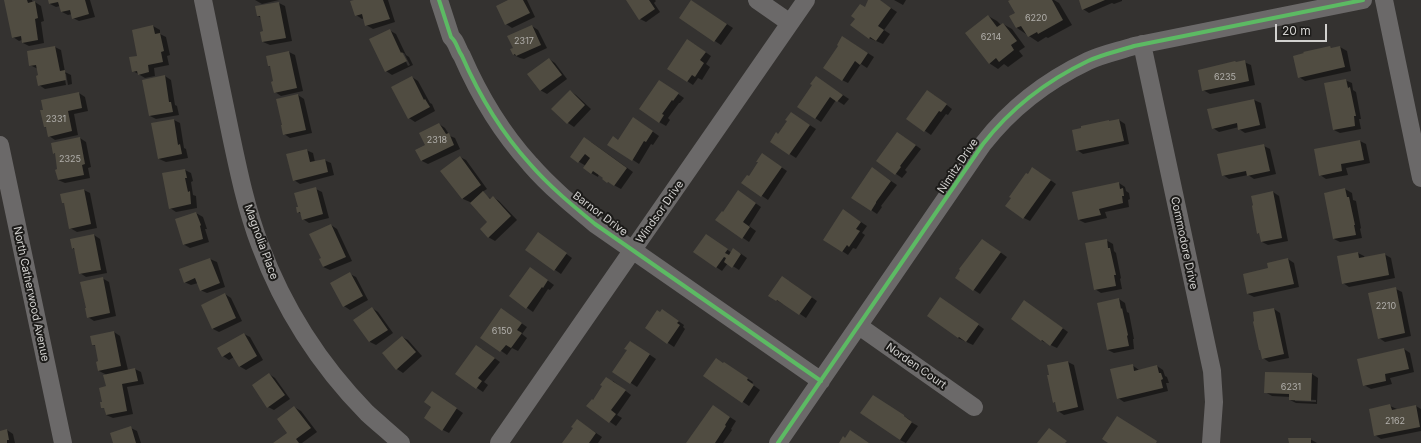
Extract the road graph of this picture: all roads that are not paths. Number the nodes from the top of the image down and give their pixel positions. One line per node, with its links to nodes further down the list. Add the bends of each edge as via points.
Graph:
1 (203, 0): 16 (street, Magnolia Place, via 243,191 272,274 302,330 334,375 366,412)
2 (439, 0): 11 (street, Barnor Drive, via 451,37 456,41 457,50 484,99 516,148 576,209)
3 (757, 0): 7 (street)
4 (806, 0): 7 (street, Windsor Drive)
5 (1363, 0): 8 (street, Nimitz Drive)
6 (1384, 0): 10 (street)
7 (790, 23): 11 (street, Windsor Drive)
8 (1142, 44): 12 (street, Nimitz Drive, via 1119,50 1067,71 1033,93 1009,115 983,144); 19 (street, Commodore Drive, via 1212,371 1214,402)
9 (0, 145): 15 (street, North Catherwood Avenue)
10 (1421, 178)
11 (634, 251): 13 (street, Barnor Drive); 17 (street, Windsor Drive)
12 (859, 326): 13 (street, Nimitz Drive); 14 (street, Norden Court)
13 (821, 381): 18 (street, Nimitz Drive)
14 (974, 407)
15 (63, 443)
16 (401, 443)
17 (499, 443)
18 (778, 443)
19 (1211, 443)

